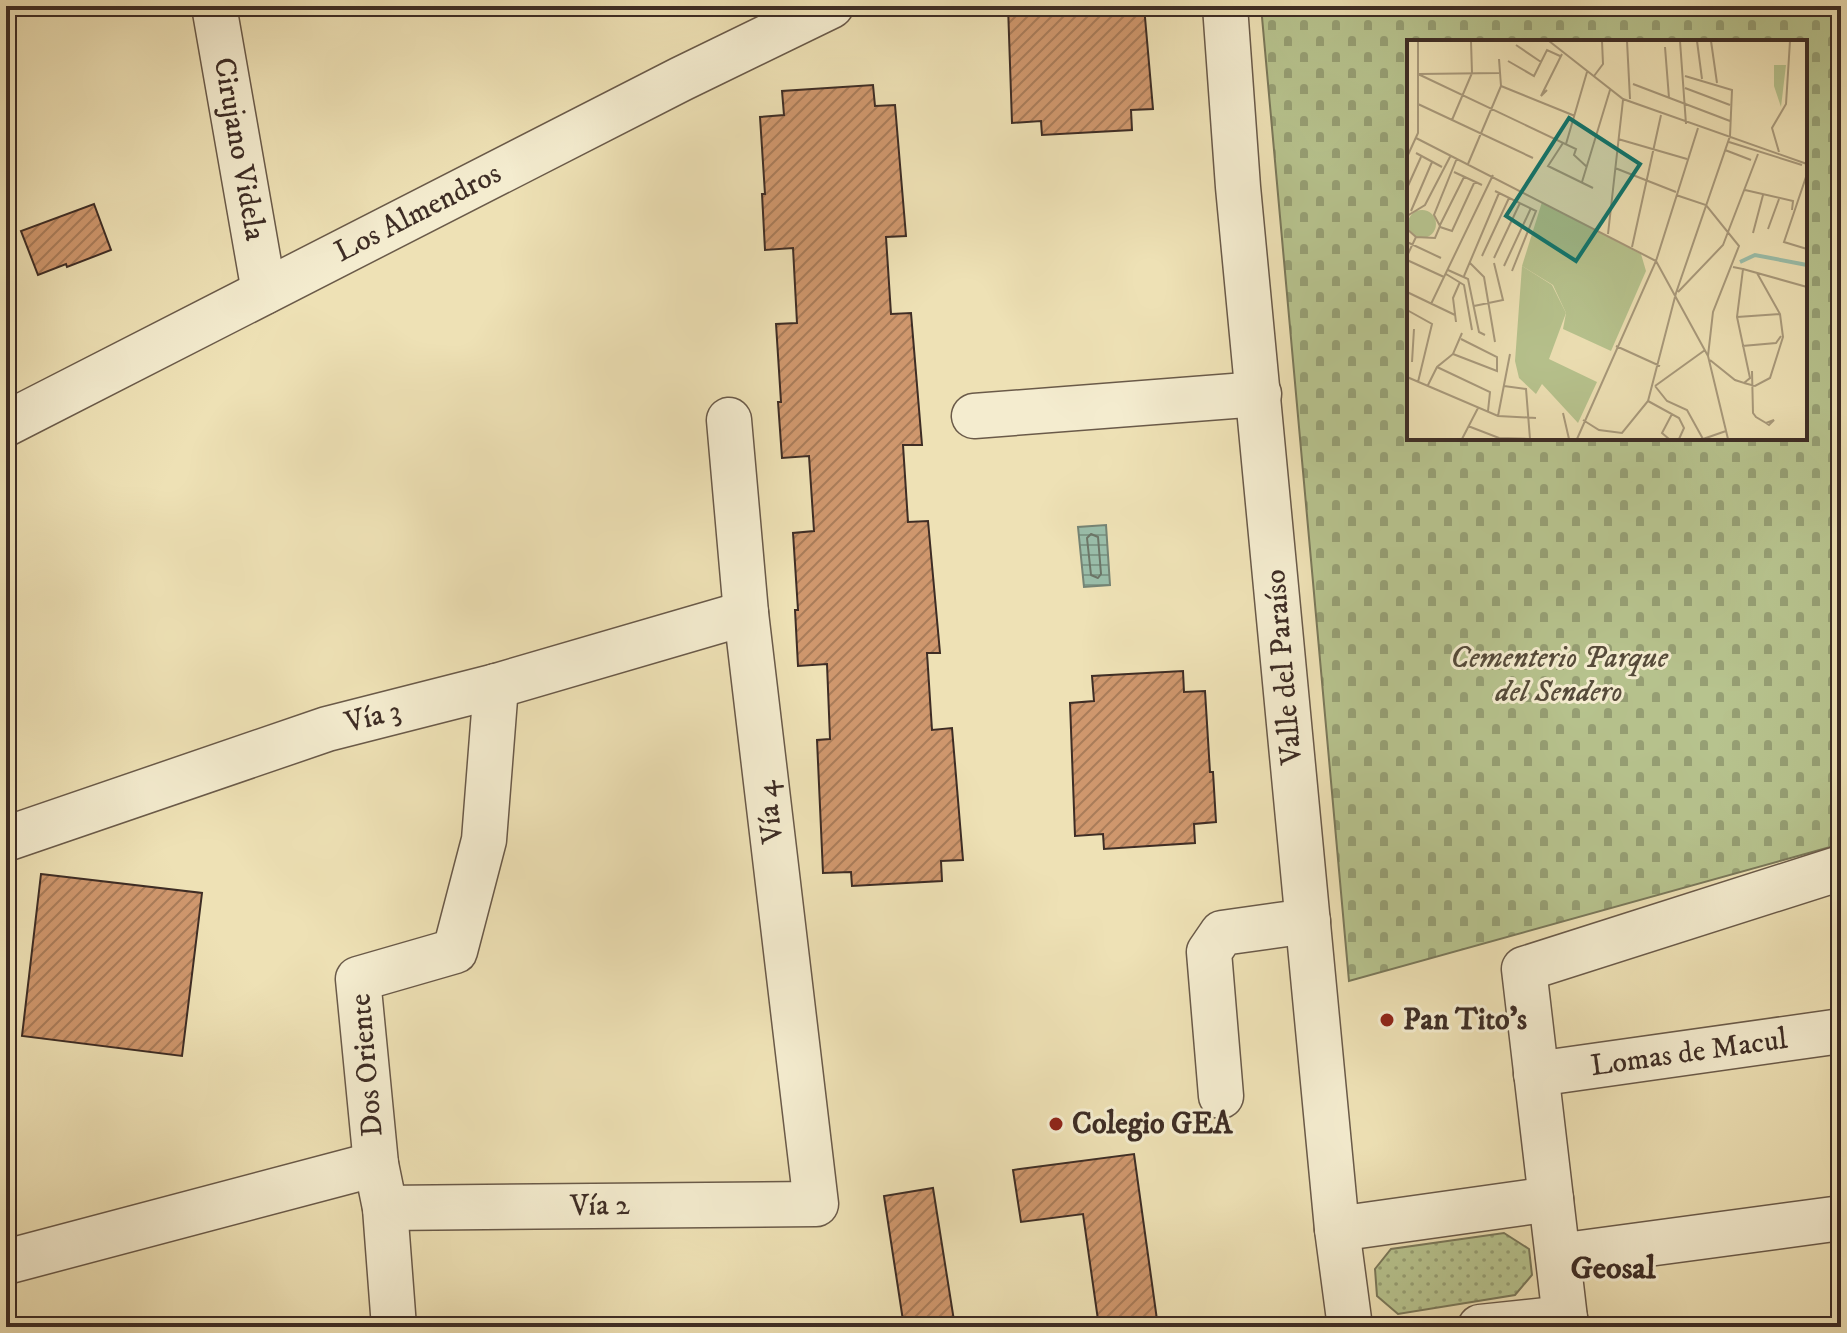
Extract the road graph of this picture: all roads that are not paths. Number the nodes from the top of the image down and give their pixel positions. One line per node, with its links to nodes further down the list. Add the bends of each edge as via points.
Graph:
1 (214, 6): 4 (street, Cirujano Videla)
2 (831, 6): 4 (street, Los Almendros)
3 (1225, 6): 5 (street, Valle del Paraíso)
4 (264, 292): 8 (street, Los Almendros)
5 (1259, 394): 6 (street); 13 (street, Valle del Paraíso)
6 (974, 416)
7 (729, 420): 9 (street, Vía 4)
8 (6, 423)
9 (746, 613): 10 (street, Vía 3); 19 (street, Vía 4)
10 (496, 686): 11 (street, Vía 3, via 327,729); 17 (street, Dos Oriente, via 484,840 455,951 358,979)
11 (6, 839)
12 (1841, 868): 15 (street, via 1524,969)
13 (1308, 921): 16 (street, via 1222,933 1209,952); 22 (street, Valle del Paraíso)
14 (1841, 1031): 15 (street, Lomas de Macul)
15 (1536, 1074): 18 (street)
16 (1221, 1096)
17 (376, 1164): 20 (street, Dos Oriente); 24 (street)
18 (1551, 1199): 22 (street); 23 (street)
19 (816, 1204): 20 (street, Vía 2)
20 (385, 1208): 26 (street, Dos Oriente)
21 (1841, 1218): 23 (street)
22 (1337, 1229): 27 (street, Valle del Paraíso)
23 (1558, 1256): 25 (street)
24 (6, 1262)
25 (1566, 1323): 28 (street)
26 (394, 1327)
27 (1350, 1327)
28 (1480, 1327)

